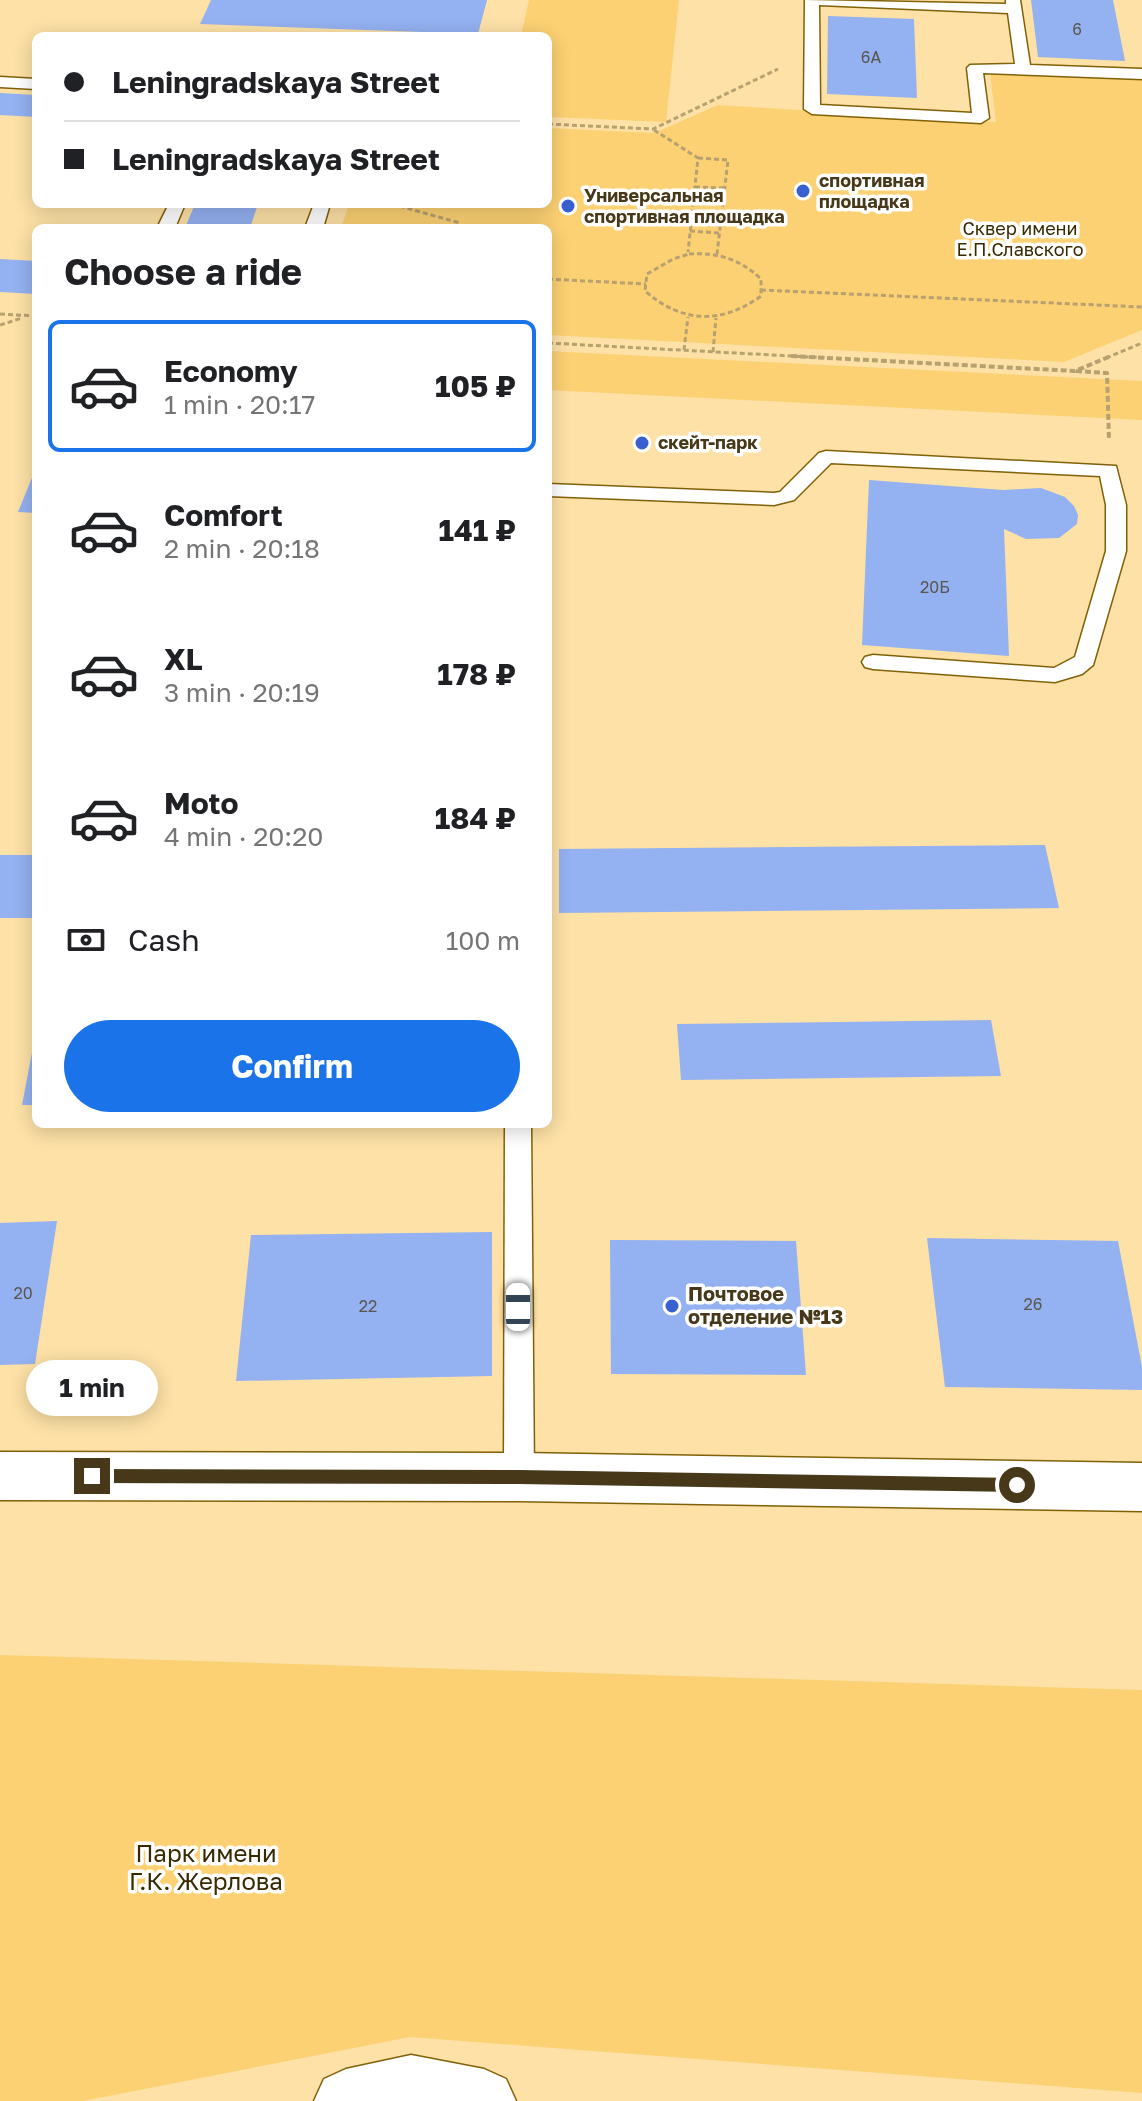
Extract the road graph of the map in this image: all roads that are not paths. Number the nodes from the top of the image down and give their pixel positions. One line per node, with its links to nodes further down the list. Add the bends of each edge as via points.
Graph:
1 (855, 1): 2 (lane); 3 (lane, via 812,0 812,109 981,118 975,68)
2 (1014, 4): 3 (lane)
3 (1023, 69): 4 (lane)
4 (1142, 74)
5 (0, 82): 6 (lane)
6 (32, 84)
7 (552, 490): 8 (lane, via 774,499 787,496 826,457 1109,470 1116,551 1085,660 1074,669 1055,675)
8 (873, 662)
9 (518, 1128): 11 (lane)
10 (0, 1476): 11 (street)
11 (519, 1477): 12 (street)
12 (1142, 1487)
13 (346, 2101): 14 (street, via 411,2086)
14 (484, 2101)

